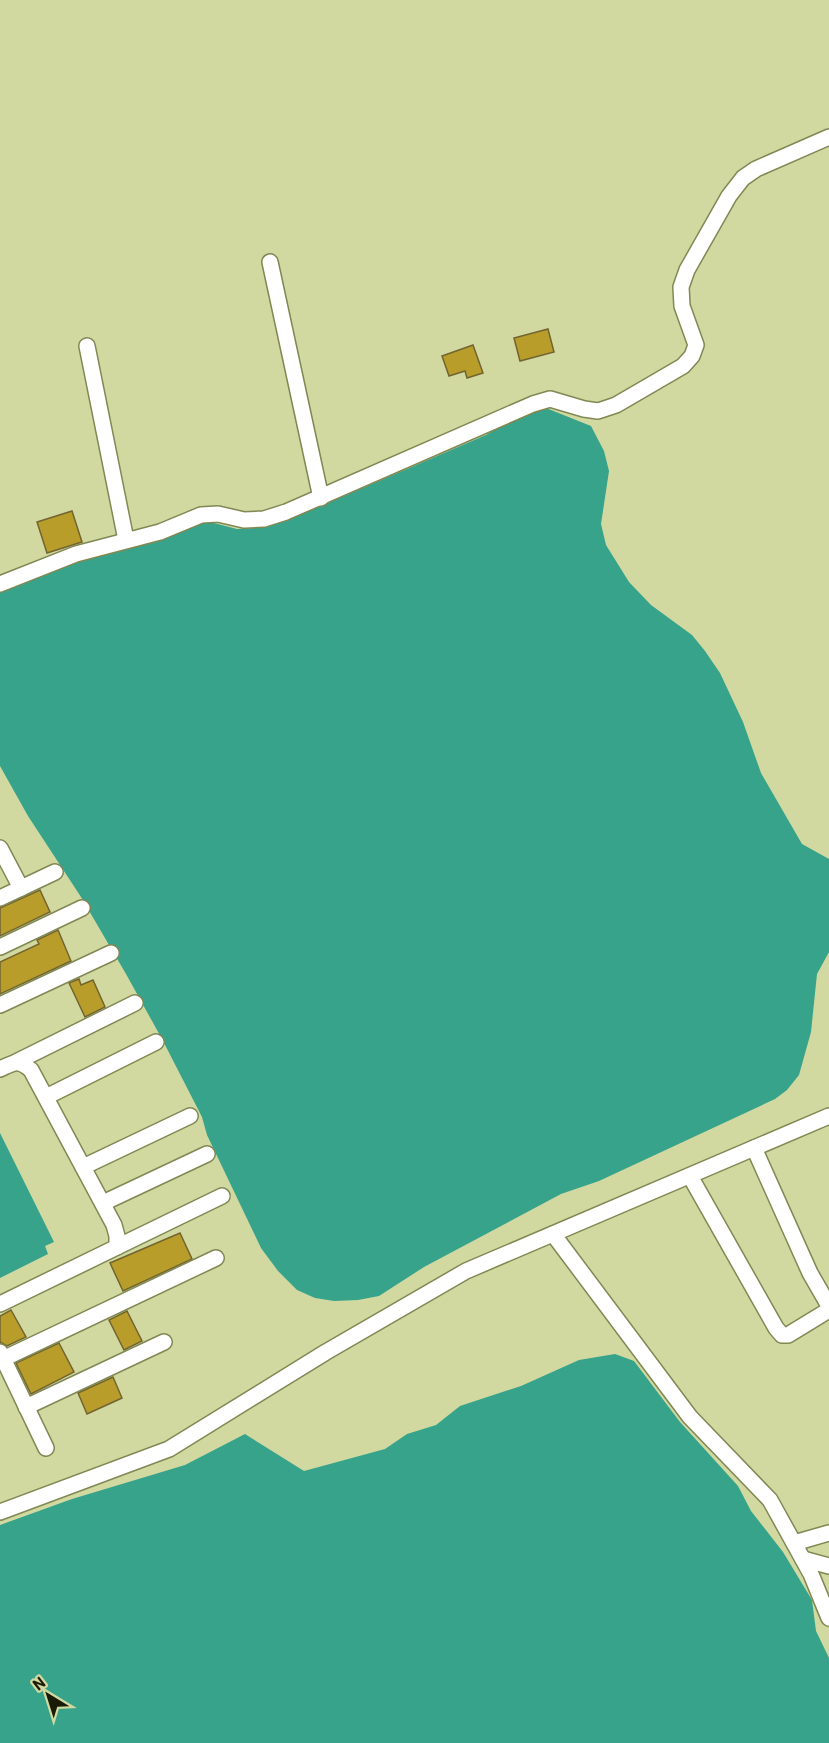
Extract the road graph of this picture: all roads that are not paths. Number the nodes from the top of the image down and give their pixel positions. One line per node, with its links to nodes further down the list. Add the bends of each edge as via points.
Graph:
1 (829, 137): 4 (street, via 756,169 729,196 681,287 682,306 696,345 683,366 616,405 598,411 550,399 533,404)
2 (270, 262): 4 (street)
3 (87, 346): 5 (street)
4 (321, 498): 5 (street, via 264,519 201,515 160,532)
5 (126, 540): 6 (street, via 76,554)
6 (0, 584)
7 (1, 855): 9 (street)
8 (55, 872): 9 (street)
9 (21, 888): 10 (street)
10 (0, 898)
11 (82, 908): 12 (street)
12 (0, 947)
13 (111, 953): 15 (street)
14 (135, 1003): 17 (street)
15 (0, 1005)
16 (156, 1042): 19 (street)
17 (16, 1062): 18 (street); 19 (street, via 31,1070)
18 (0, 1069)
19 (46, 1097): 24 (street)
20 (190, 1116): 24 (street)
21 (829, 1116): 22 (street)
22 (754, 1148): 25 (street); 32 (street)
23 (207, 1154): 27 (street)
24 (83, 1167): 27 (street)
25 (690, 1176): 28 (street); 32 (street, via 782,1335)
26 (222, 1196): 29 (street)
27 (103, 1203): 29 (street, via 114,1225)
28 (553, 1234): 37 (street, via 466,1271 169,1449); 39 (street, via 690,1417 770,1500)
29 (117, 1247): 31 (street)
30 (216, 1258): 34 (street)
31 (0, 1304)
32 (829, 1308)
33 (164, 1342): 35 (street)
34 (2, 1355): 35 (street)
35 (26, 1407): 36 (street)
36 (46, 1448)
37 (0, 1512)
38 (829, 1533): 39 (street)
39 (794, 1543): 40 (street)
40 (803, 1559): 41 (street); 42 (street)
41 (829, 1566)
42 (829, 1618)

